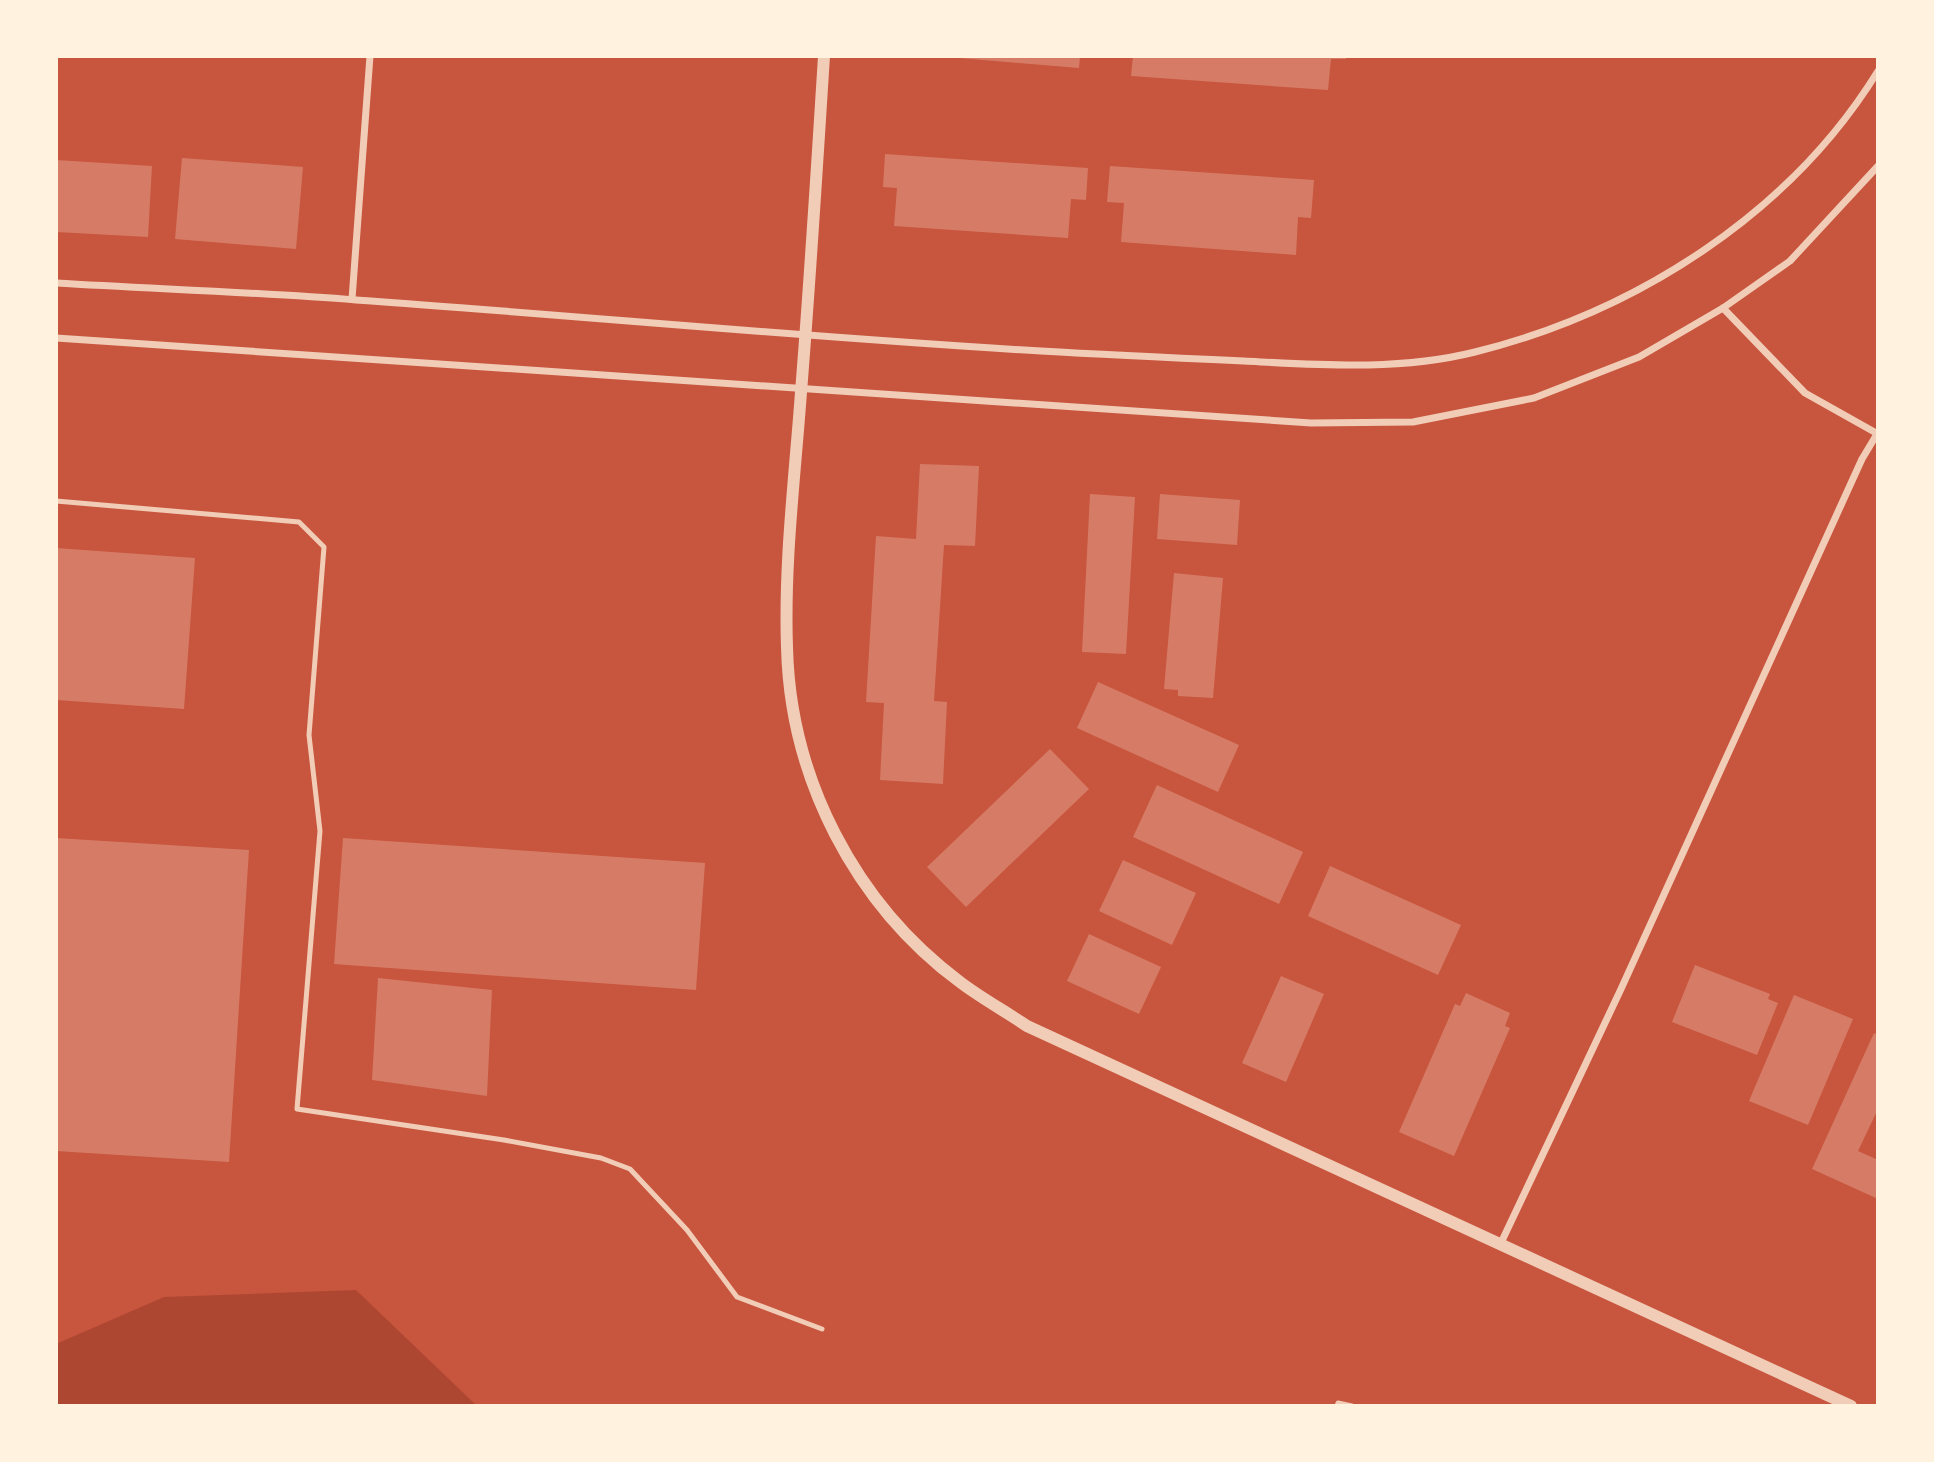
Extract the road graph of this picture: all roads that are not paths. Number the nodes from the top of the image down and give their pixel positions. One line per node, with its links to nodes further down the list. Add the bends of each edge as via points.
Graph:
1 (370, 56): 6 (street)
2 (824, 56): 8 (street)
3 (1878, 71): 8 (street, via 1862,97 1800,169 1738,226 1678,268 1592,314 1474,353 1377,366 1328,366)
4 (1878, 166): 7 (street, via 1790,261)
5 (56, 283): 6 (street)
6 (352, 299): 8 (street)
7 (1723, 308): 10 (street, via 1639,358 1534,398 1413,422 1311,423); 11 (street, via 1805,393)
8 (805, 337): 10 (street)
9 (56, 338): 10 (street)
10 (802, 390): 13 (street, via 787,609 792,702 817,798 851,865 898,926 959,982 1027,1026)
11 (1878, 434): 13 (street, via 1862,459)
12 (56, 501): 14 (lane, via 299,522 324,547 309,735 320,831 297,1109 504,1140 601,1158 630,1169 687,1230 737,1297)
13 (1500, 1246): 17 (street)
14 (822, 1329)
15 (1337, 1406): 16 (lane)
16 (1352, 1406)
17 (1851, 1406)

